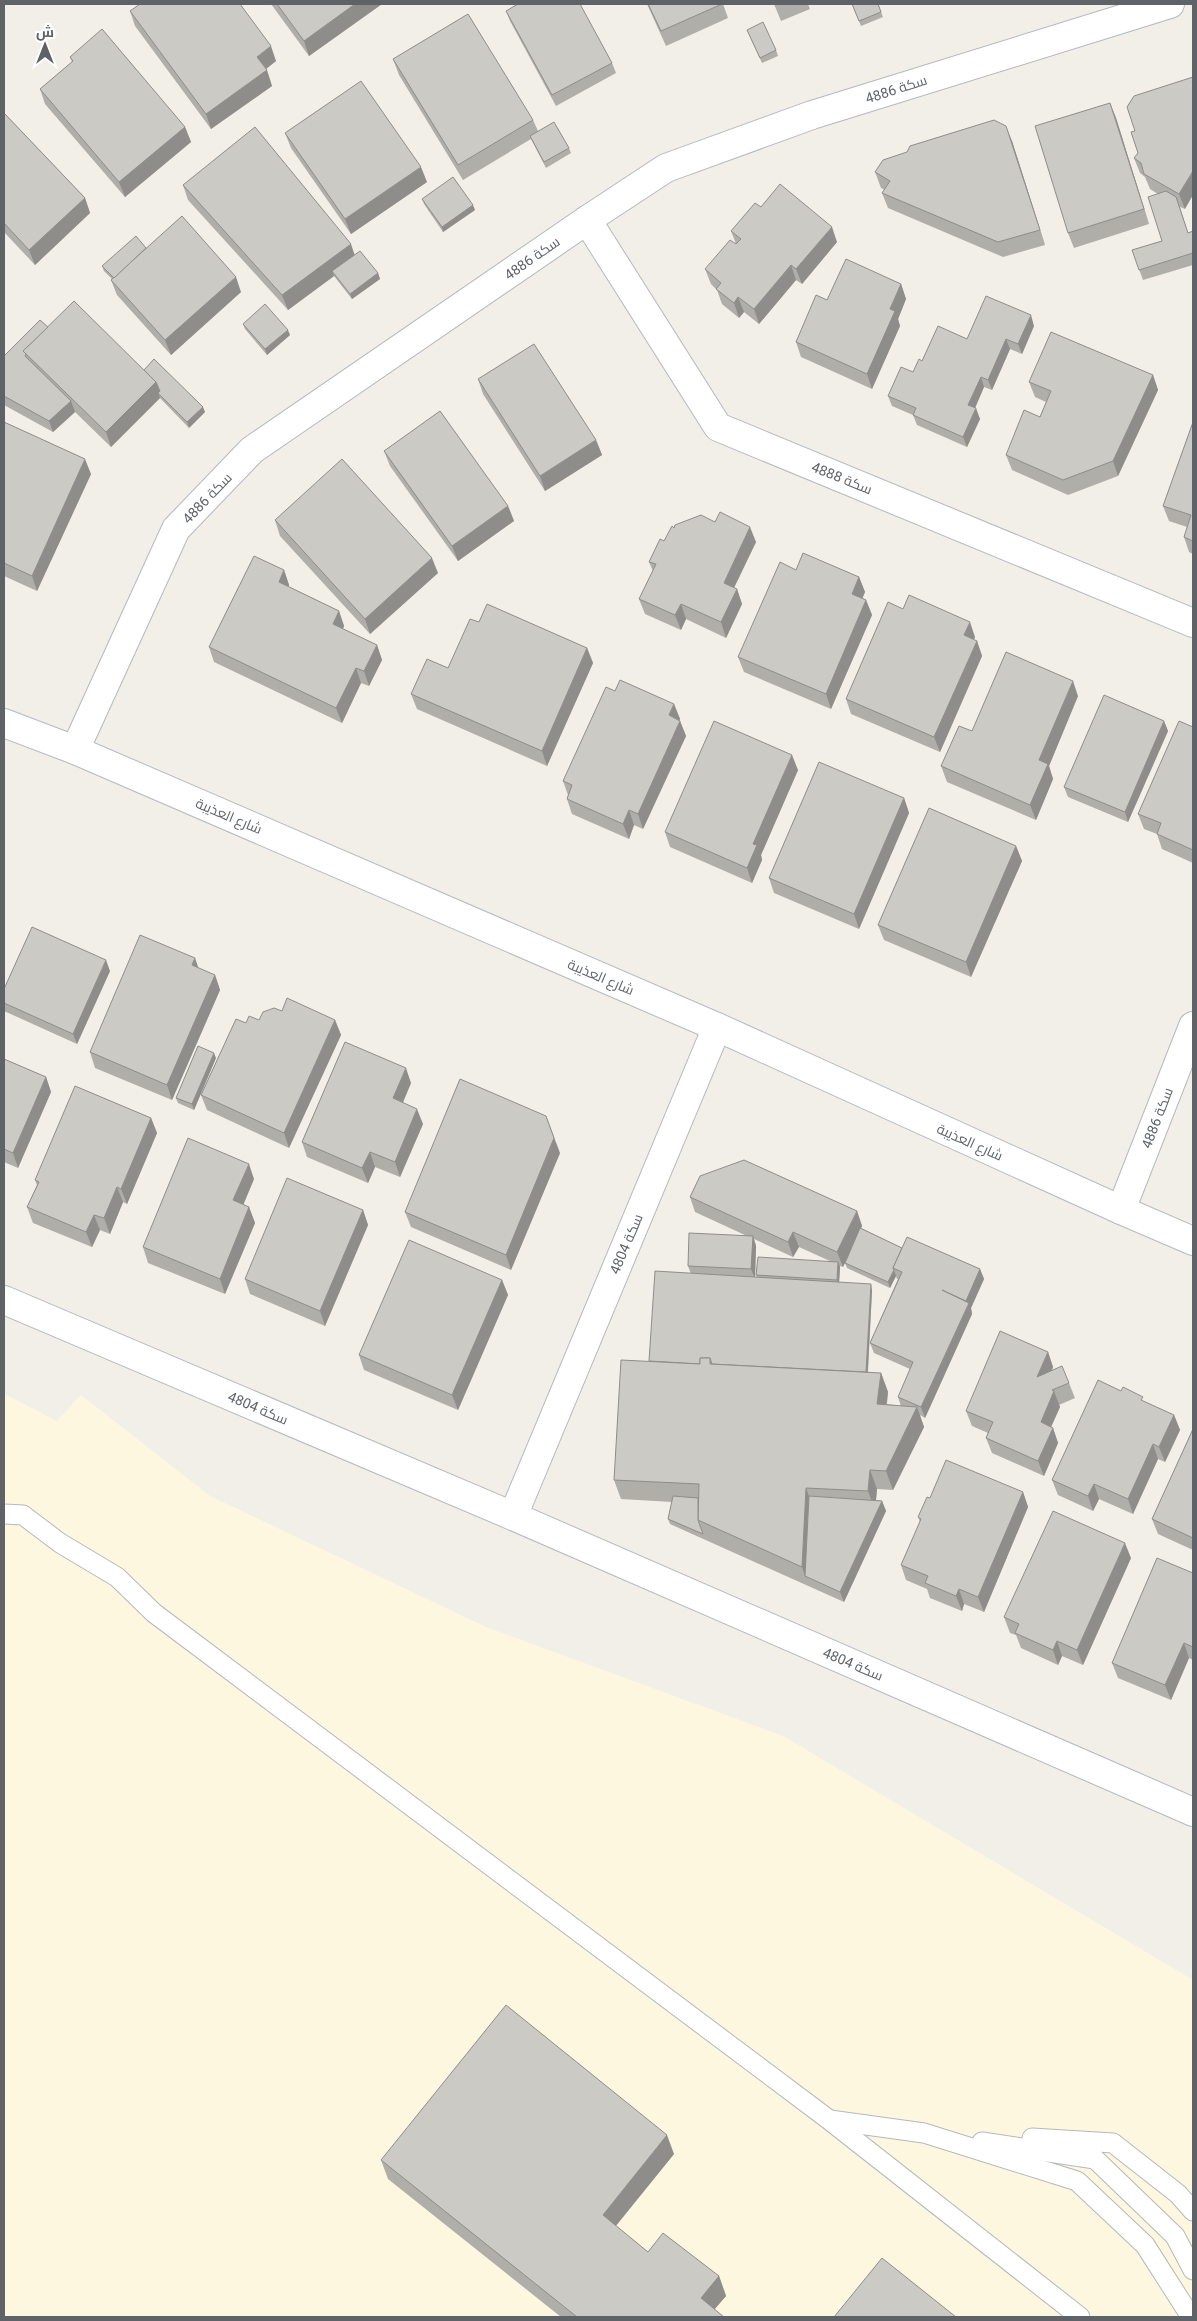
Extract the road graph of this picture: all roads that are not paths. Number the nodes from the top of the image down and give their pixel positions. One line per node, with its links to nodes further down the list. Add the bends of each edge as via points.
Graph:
1 (1170, 4): 2 (street, سكة 4886, via 822,112 666,168)
2 (587, 220): 3 (street, سكة 4888, via 718,427); 5 (street, سكة 4886, via 252,450 176,529)
3 (1193, 623)
4 (4, 723): 5 (street, شارع العذيبة)
5 (74, 750): 7 (street, شارع العذيبة)
6 (1193, 1026): 8 (street, سكة 4886)
7 (717, 1027): 8 (street, شارع العذيبة); 12 (street, سكة 4804)
8 (1121, 1210): 9 (street, شارع العذيبة)
9 (1193, 1241)
10 (4, 1300): 12 (street, سكة 4804)
11 (4, 1514): 14 (lane, via 23,1515 60,1543 117,1577 154,1613)
12 (513, 1516): 13 (street, سكة 4804)
13 (1193, 1812)
14 (828, 2119): 15 (lane); 18 (lane)
15 (924, 2133): 16 (lane, via 1113,2143 1178,2194); 17 (lane, via 1095,2159 1175,2236); 19 (lane, via 1077,2181 1145,2245)
16 (1193, 2211)
17 (1193, 2270)
18 (1080, 2317)
19 (1191, 2317)

